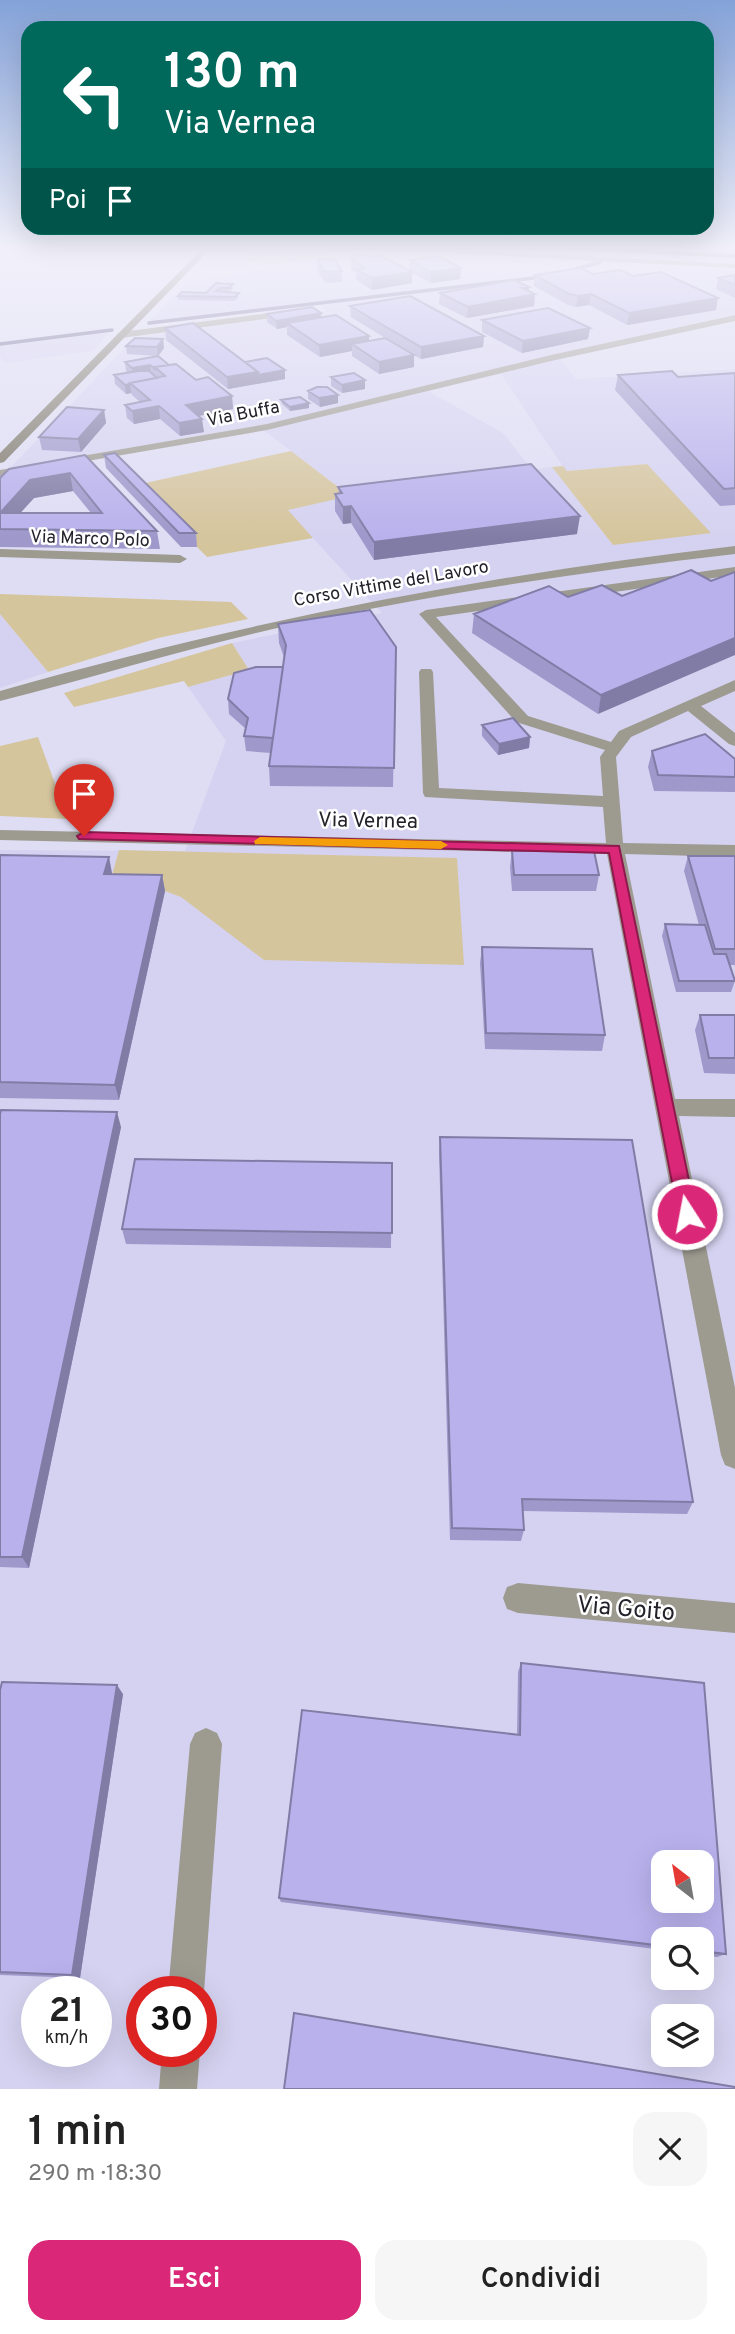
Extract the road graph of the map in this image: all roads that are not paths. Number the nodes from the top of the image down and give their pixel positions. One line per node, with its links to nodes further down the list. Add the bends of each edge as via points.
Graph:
1 (112, 344): 3 (main road)
2 (615, 344): 4 (street, Via Buffa, via 267,427)
3 (0, 460)
4 (0, 473)
5 (735, 550): 10 (street, Corso Vittime del Lavoro, via 526,578 323,613 203,640)
6 (0, 553): 7 (street, Via Marco Polo)
7 (180, 559)
8 (735, 571): 16 (street, via 426,614 522,719)
9 (426, 673): 17 (street, via 431,793)
10 (59, 681): 12 (street); 13 (street)
11 (735, 685): 14 (street)
12 (0, 696)
13 (0, 705)
14 (690, 705): 15 (street); 16 (street, via 625,734)
15 (735, 741)
16 (615, 748): 17 (street, via 608,757)
17 (611, 802): 19 (street)
18 (0, 835): 19 (street, Via Vernea)
19 (615, 849): 20 (street, Via Vernea); 21 (street)
20 (735, 851)
21 (666, 1107): 22 (street); 23 (street)
22 (735, 1108)
23 (735, 1455)
24 (518, 1598): 25 (street, Via Goito)
25 (735, 1618)
26 (206, 1744): 27 (street)
27 (187, 1976)
28 (180, 2067): 29 (street)
29 (178, 2089)

